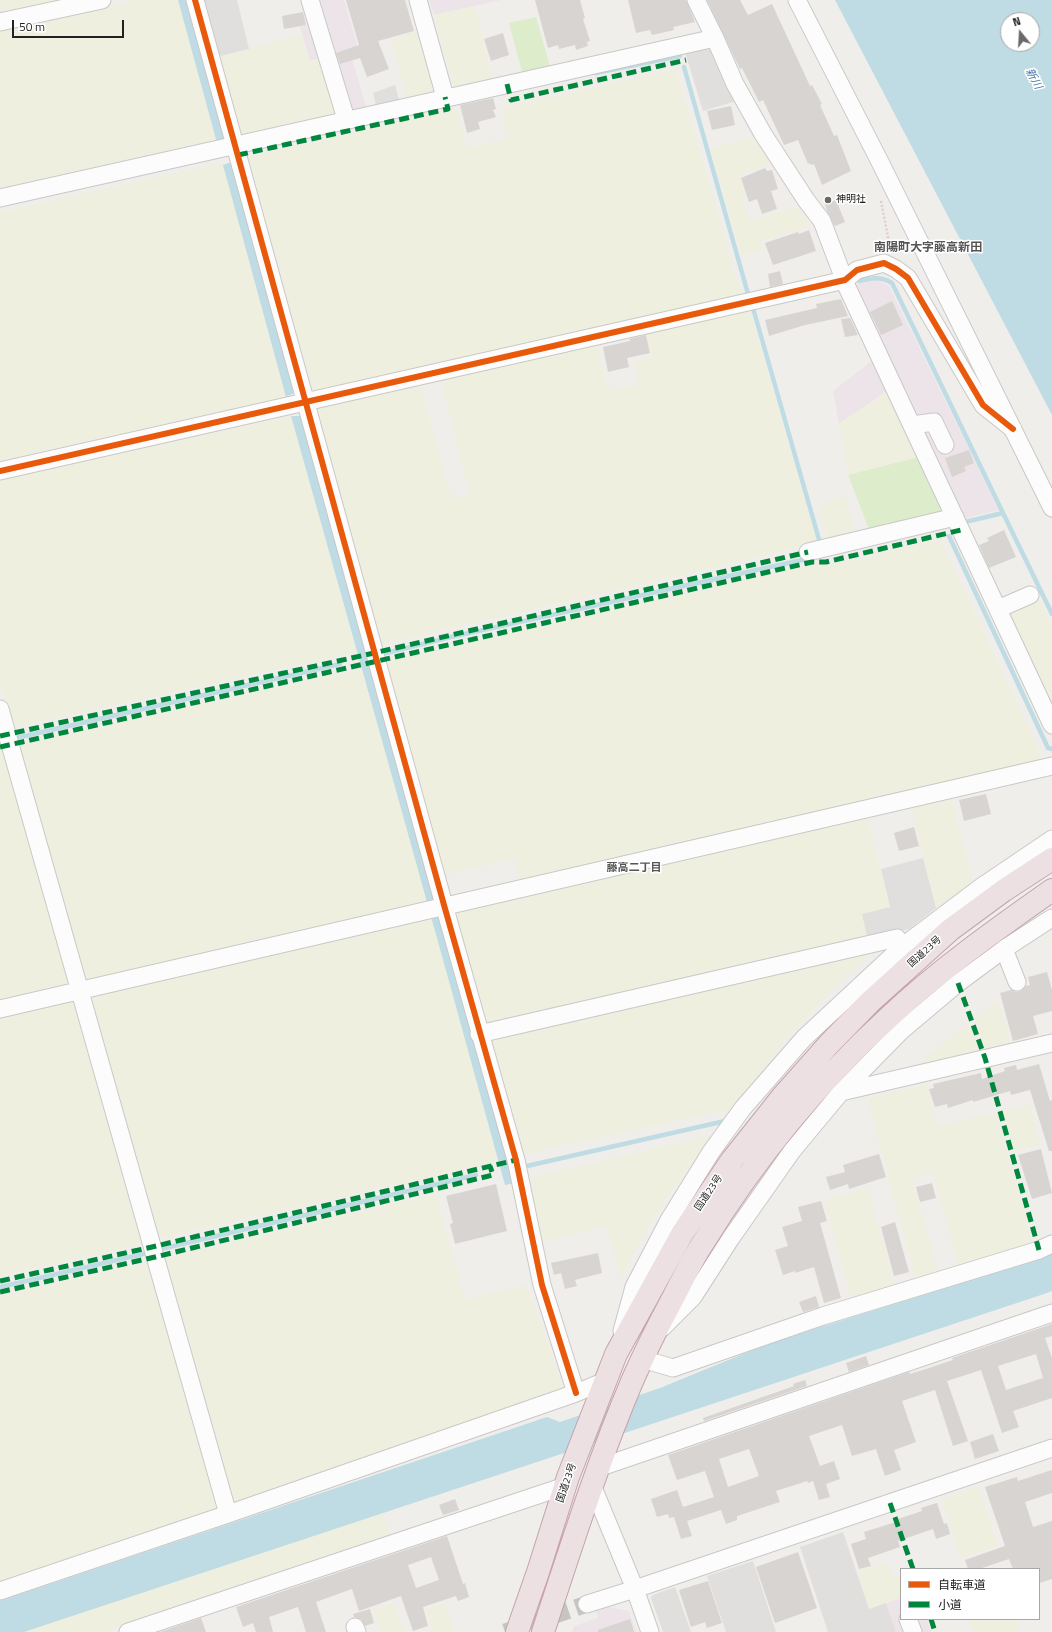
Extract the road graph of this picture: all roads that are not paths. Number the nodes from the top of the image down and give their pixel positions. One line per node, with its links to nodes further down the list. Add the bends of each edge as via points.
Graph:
1 (102, 0): 7 (street)
2 (195, 0): 11 (street)
3 (310, 0): 10 (street)
4 (418, 0): 9 (street)
5 (696, 0): 8 (street)
6 (797, 0): 16 (street)
7 (0, 22)
8 (715, 38): 9 (street); 13 (street, via 735,84 763,134 822,221)
9 (445, 97): 10 (street)
10 (346, 120): 11 (street)
11 (236, 144): 12 (street); 14 (street)
12 (0, 198)
13 (845, 280): 14 (street); 15 (street); 16 (street, via 857,270 884,263 908,278 983,405)
14 (305, 403): 18 (street); 30 (street)
15 (912, 425): 17 (street, via 934,422); 20 (street)
16 (1013, 429): 19 (street)
17 (945, 444)
18 (0, 470)
19 (1052, 508)
20 (955, 517): 21 (street); 23 (street)
21 (808, 552)
22 (1030, 595): 23 (street)
23 (998, 610): 25 (street)
24 (0, 709): 35 (street)
25 (1052, 725)
26 (1052, 766): 30 (street)
27 (1052, 839): 32 (street, via 981,887)
28 (1052, 859): 43 (highway, 国道23号, via 950,930 871,1001 782,1097 732,1160 682,1234)
29 (1052, 890): 42 (highway, via 958,957 888,1018 800,1109 750,1171 702,1244)
30 (437, 907): 35 (street); 37 (street)
31 (1051, 923): 33 (street)
32 (903, 946): 37 (street, via 898,938); 43 (street, via 804,1038 743,1108 711,1152 669,1220 634,1287)
33 (1004, 949): 34 (street); 39 (street, via 958,982 901,1030)
34 (1017, 982)
35 (79, 990): 36 (street); 50 (street)
36 (0, 1009)
37 (480, 1034): 46 (street, via 516,1160 542,1285)
38 (1052, 1043): 39 (street)
39 (840, 1092): 42 (street, via 792,1151 693,1297)
40 (1052, 1244): 44 (street, via 823,1316 673,1368)
41 (1052, 1313): 48 (street)
42 (653, 1337): 44 (highway)
43 (616, 1354): 45 (highway, 国道23号)
44 (642, 1359): 48 (highway)
45 (605, 1381): 46 (street); 49 (highway, 国道23号)
46 (576, 1393): 50 (street)
47 (1052, 1448): 52 (street)
48 (595, 1477): 52 (street); 59 (highway)
49 (567, 1482): 51 (highway, 国道23号); 56 (street)
50 (228, 1514): 53 (street)
51 (554, 1523): 57 (highway, via 520,1590); 58 (highway, 国道23号)
52 (636, 1589): 54 (street); 60 (street)
53 (0, 1591)
54 (587, 1604)
55 (908, 1620): 61 (street)
56 (128, 1632)
57 (506, 1632)
58 (517, 1632)
59 (543, 1632)
60 (650, 1632)
61 (913, 1632)

